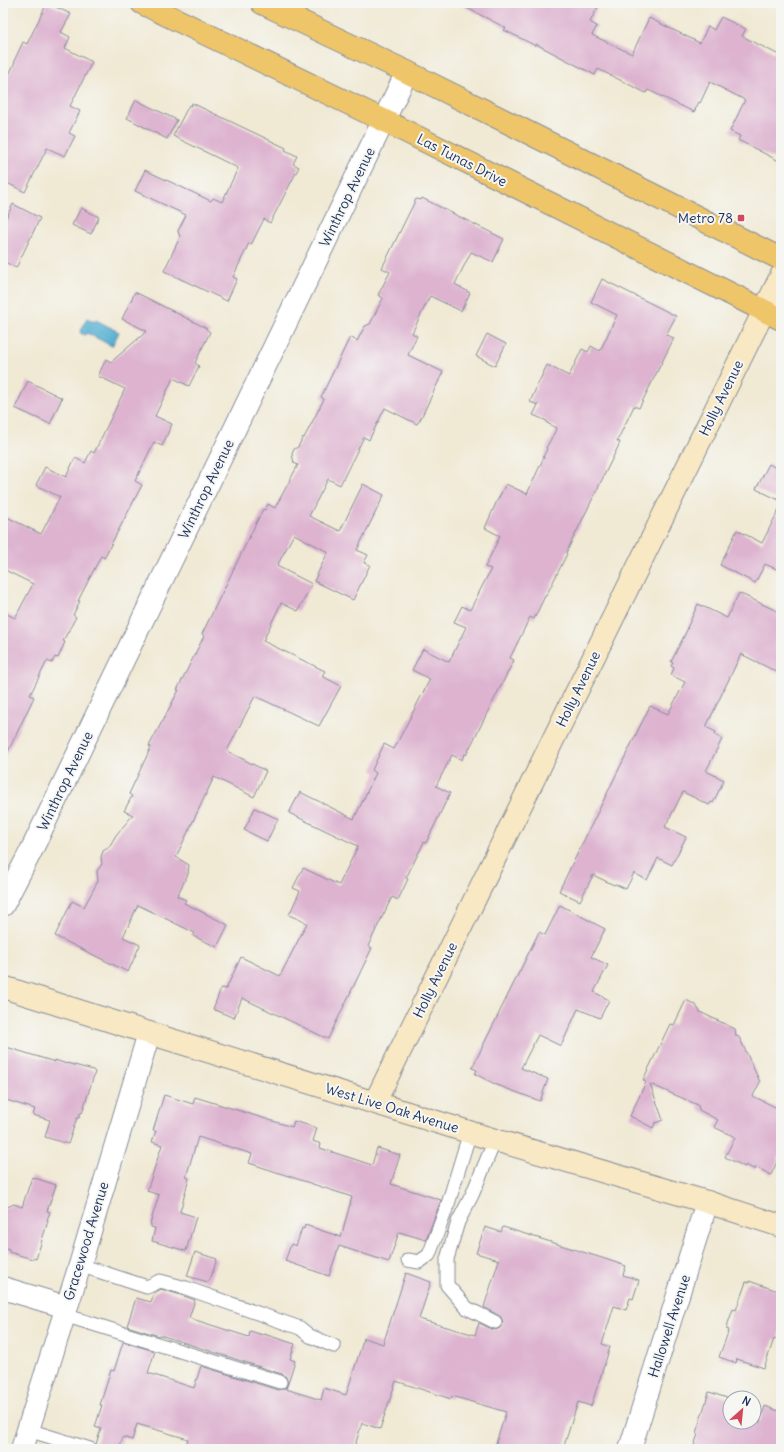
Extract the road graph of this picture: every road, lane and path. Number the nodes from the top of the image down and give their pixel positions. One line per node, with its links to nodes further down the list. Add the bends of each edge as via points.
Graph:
1 (142, 3): 4 (main road, Las Tunas Drive)
2 (262, 3): 3 (main road)
3 (407, 72): 4 (street, Winthrop Avenue); 5 (main road)
4 (383, 120): 7 (main road, Las Tunas Drive); 8 (street, Winthrop Avenue, via 34,845)
5 (781, 259)
6 (781, 276): 7 (street, Holly Avenue)
7 (773, 315): 11 (street, Holly Avenue)
8 (3, 904)
9 (3, 987): 10 (street, West Live Oak Avenue)
10 (149, 1033): 11 (street, West Live Oak Avenue); 17 (street, Gracewood Avenue)
11 (375, 1102): 12 (street, West Live Oak Avenue)
12 (470, 1132): 13 (street, West Live Oak Avenue); 16 (lane, via 429,1256 419,1262)
13 (495, 1140): 14 (street, West Live Oak Avenue); 20 (lane, via 458,1222 447,1259 447,1285 467,1308)
14 (707, 1202): 15 (street, West Live Oak Avenue); 25 (street, Hallowell Avenue)
15 (781, 1226)
16 (408, 1260)
17 (80, 1265): 19 (street, Gracewood Avenue); 21 (lane, via 147,1287 160,1281 186,1288 300,1328 310,1336)
18 (3, 1288): 19 (street)
19 (65, 1311): 22 (lane); 23 (street, Gracewood Avenue)
20 (495, 1322)
21 (334, 1346)
22 (280, 1382)
23 (25, 1440): 24 (lane)
24 (90, 1449)
25 (630, 1449)

